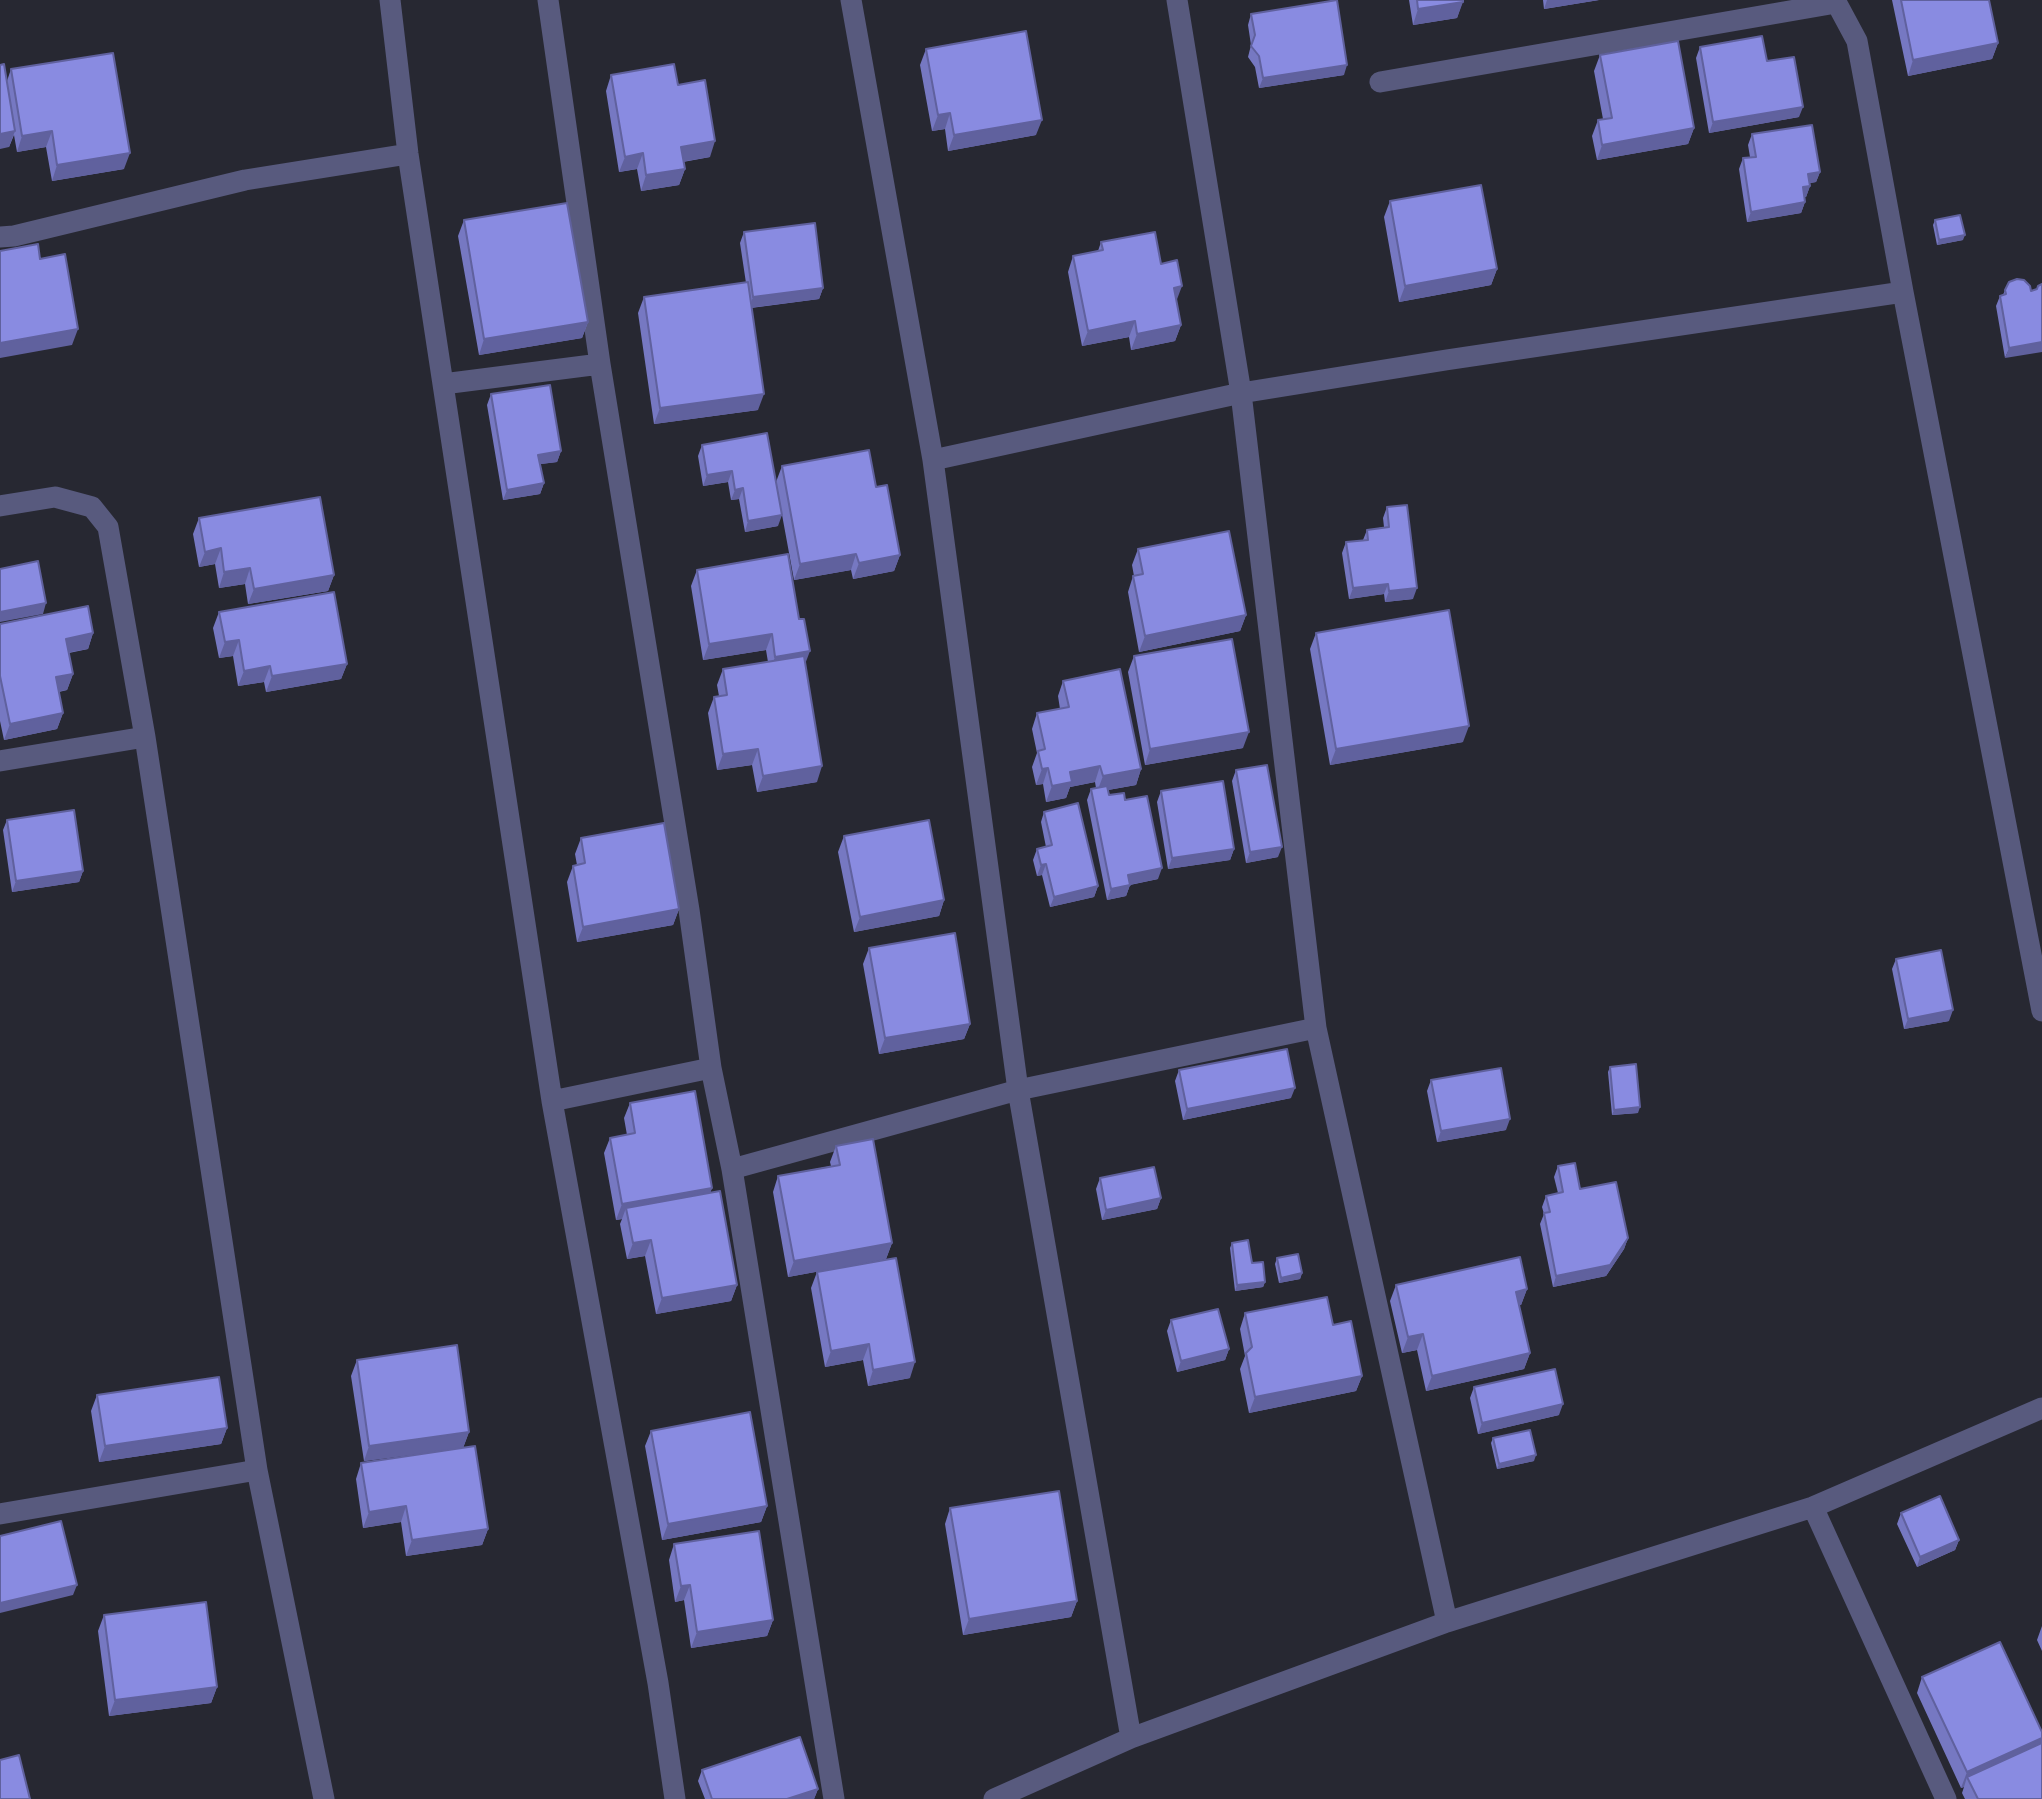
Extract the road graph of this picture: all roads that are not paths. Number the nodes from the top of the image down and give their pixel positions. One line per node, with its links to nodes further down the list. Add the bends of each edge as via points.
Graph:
1 (390, 0): 7 (street)
2 (548, 0): 10 (street)
3 (851, 0): 13 (street)
4 (1177, 0): 12 (street)
5 (1836, 1): 6 (street); 9 (street, via 1857,41)
6 (1380, 82)
7 (408, 154): 8 (street, via 245,180); 11 (street)
8 (0, 237)
9 (1903, 292): 12 (street); 17 (street)
10 (600, 364): 11 (street); 19 (street, via 689,910)
11 (443, 384): 21 (street)
12 (1241, 393): 13 (street); 18 (street)
13 (933, 460): 20 (street)
14 (0, 506): 15 (street, via 55,497 92,507 108,527)
15 (145, 737): 16 (street); 24 (street)
16 (0, 761)
17 (2042, 1011)
18 (1317, 1028): 20 (street); 27 (street)
19 (710, 1068): 21 (street); 22 (street)
20 (1018, 1090): 22 (street); 28 (street)
21 (552, 1101): 30 (street)
22 (732, 1169): 31 (street)
23 (2042, 1408): 25 (street)
24 (257, 1470): 26 (street); 29 (street)
25 (1812, 1507): 27 (street); 33 (street)
26 (0, 1514)
27 (1447, 1622): 28 (street)
28 (1131, 1738): 32 (street)
29 (324, 1799)
30 (676, 1799)
31 (834, 1799)
32 (994, 1799)
33 (1946, 1799)

